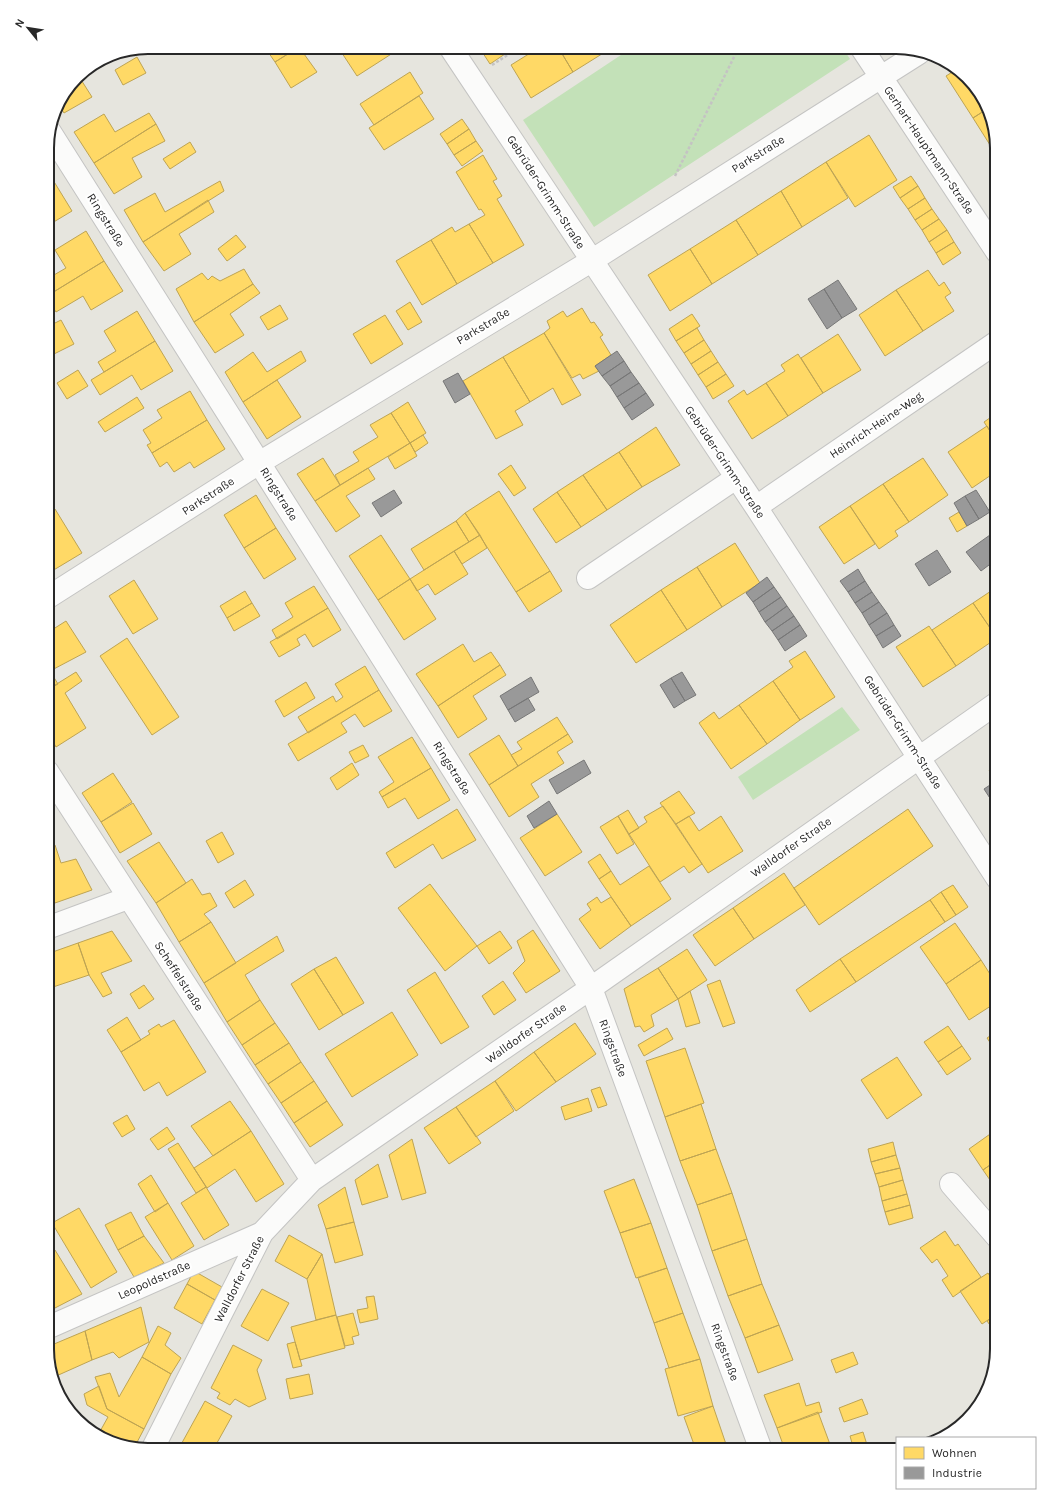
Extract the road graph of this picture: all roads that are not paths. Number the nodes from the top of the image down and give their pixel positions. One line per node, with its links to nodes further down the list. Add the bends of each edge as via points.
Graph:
1 (455, 54): 7 (street, Gebrüder-Grimm-Straße)
2 (865, 54): 4 (street, Gerhart-Hauptmann-Straße)
3 (914, 56): 4 (street, Parkstraße)
4 (880, 77): 6 (street, Gerhart-Hauptmann-Straße); 7 (street, Parkstraße)
5 (54, 139): 9 (street, Ringstraße)
6 (990, 242)
7 (590, 261): 9 (street, Parkstraße); 10 (street, Gebrüder-Grimm-Straße)
8 (990, 347): 11 (street, Heinrich-Heine-Weg)
9 (259, 463): 13 (street, Parkstraße); 20 (street, Ringstraße)
10 (736, 478): 11 (street, Gebrüder-Grimm-Straße); 12 (street)
11 (756, 507): 15 (street, Gebrüder-Grimm-Straße)
12 (588, 578)
13 (54, 594)
14 (990, 708): 15 (street, Walldorfer Straße)
15 (919, 757): 17 (street, Gebrüder-Grimm-Straße); 20 (street, Walldorfer Straße)
16 (54, 782): 18 (street, Scheffelstraße)
17 (990, 867)
18 (128, 898): 19 (street); 21 (street, Scheffelstraße)
19 (54, 925)
20 (591, 988): 21 (street, Walldorfer Straße); 27 (street, Ringstraße)
21 (312, 1180): 24 (street, Walldorfer Straße)
22 (951, 1184): 23 (street)
23 (990, 1229)
24 (262, 1233): 25 (street, Leopoldstraße); 26 (street, Walldorfer Straße)
25 (54, 1325)
26 (156, 1443)
27 (758, 1443)

